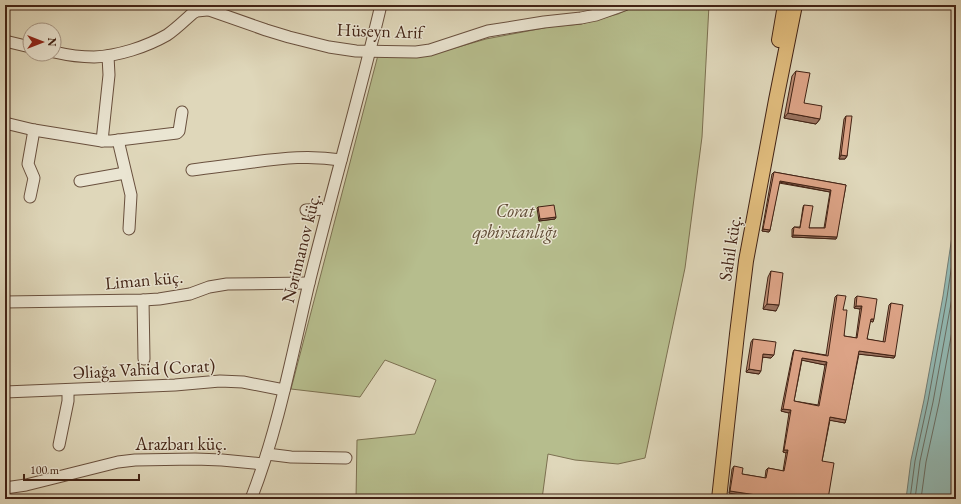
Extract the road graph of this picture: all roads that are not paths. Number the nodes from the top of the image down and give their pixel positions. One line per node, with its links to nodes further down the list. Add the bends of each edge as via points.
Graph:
1 (187, 5): 8 (street)
2 (195, 5): 7 (street, Hüseyn Arif)
3 (381, 5): 11 (street, Nərimanov küç.)
4 (624, 5): 11 (street, Hüseyn Arif, via 596,16 488,31 430,50)
5 (785, 5): 39 (main road, Sahil küç., via 741,232)
6 (796, 5): 40 (main road, Sahil küç., via 746,261)
7 (208, 10): 8 (street, via 197,11); 11 (street, Hüseyn Arif, via 266,30 329,47)
8 (187, 18): 13 (street, via 151,44)
9 (5, 41): 10 (street)
10 (22, 45)
11 (370, 51): 19 (street, Nərimanov küç.)
12 (62, 53): 13 (street, via 81,57)
13 (108, 56): 18 (street, via 109,75)
14 (182, 112): 17 (street, via 177,133)
15 (5, 123): 16 (street)
16 (34, 130): 18 (street); 23 (street, via 28,164 34,178)
17 (118, 140): 18 (street); 21 (street)
18 (102, 141)
19 (341, 160): 20 (street, via 285,158); 24 (street, Nərimanov küç.)
20 (192, 170)
21 (125, 173): 22 (street); 26 (street, via 131,195)
22 (80, 181)
23 (30, 197)
24 (328, 209): 25 (street); 27 (street, Nərimanov küç.)
25 (306, 210)
26 (129, 229)
27 (309, 283): 28 (street, Liman küç., via 219,285 190,294); 32 (street, Nərimanov küç.)
28 (143, 300): 29 (street, Liman küç.); 30 (street)
29 (5, 302)
30 (144, 359)
31 (68, 390): 32 (street, Əliağa Vahid (Corat), via 220,381 243,382); 33 (street, Əliağa Vahid (Corat)); 34 (street)
32 (284, 390): 36 (street, Nərimanov küç.)
33 (5, 392)
34 (59, 444)
35 (346, 458): 36 (street, Arazbarı küç.)
36 (265, 459): 37 (street, Arazbarı küç., via 135,460); 38 (street, Nərimanov küç.)
37 (5, 488)
38 (251, 499)
39 (710, 499)
40 (719, 499)

